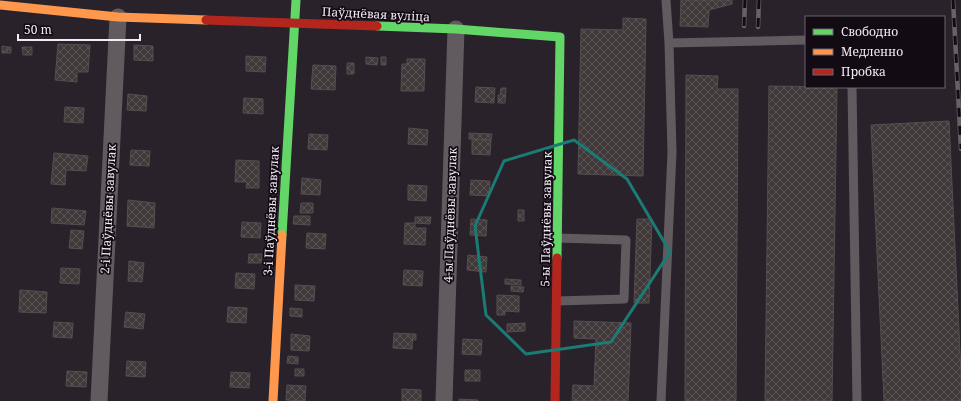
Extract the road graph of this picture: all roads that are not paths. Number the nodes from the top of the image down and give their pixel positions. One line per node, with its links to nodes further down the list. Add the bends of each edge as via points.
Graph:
1 (296, 0): 5 (street, 3-і Паўднёвы завулак)
2 (666, 0): 9 (lane)
3 (0, 5): 4 (street, Паўднёвая вуліца)
4 (118, 17): 5 (street, Паўднёвая вуліца); 13 (street, 2-і Паўднёвы завулак)
5 (294, 22): 6 (street, Паўднёвая вуліца); 14 (street, 3-і Паўднёвы завулак)
6 (456, 29): 7 (street, Паўднёвая вуліца); 15 (street, 4-ы Паўднёвы завулак)
7 (560, 37): 11 (street, 5-ы Паўднёвы завулак)
8 (805, 40): 9 (lane)
9 (669, 43): 17 (lane, via 672,152)
10 (852, 88): 18 (lane)
11 (558, 238): 12 (street, 5-ы Паўднёвы завулак); 12 (lane, via 626,240 624,299)
12 (557, 301): 16 (street, 5-ы Паўднёвы завулак)
13 (99, 401)
14 (273, 401)
15 (444, 401)
16 (555, 401)
17 (661, 401)
18 (857, 401)

